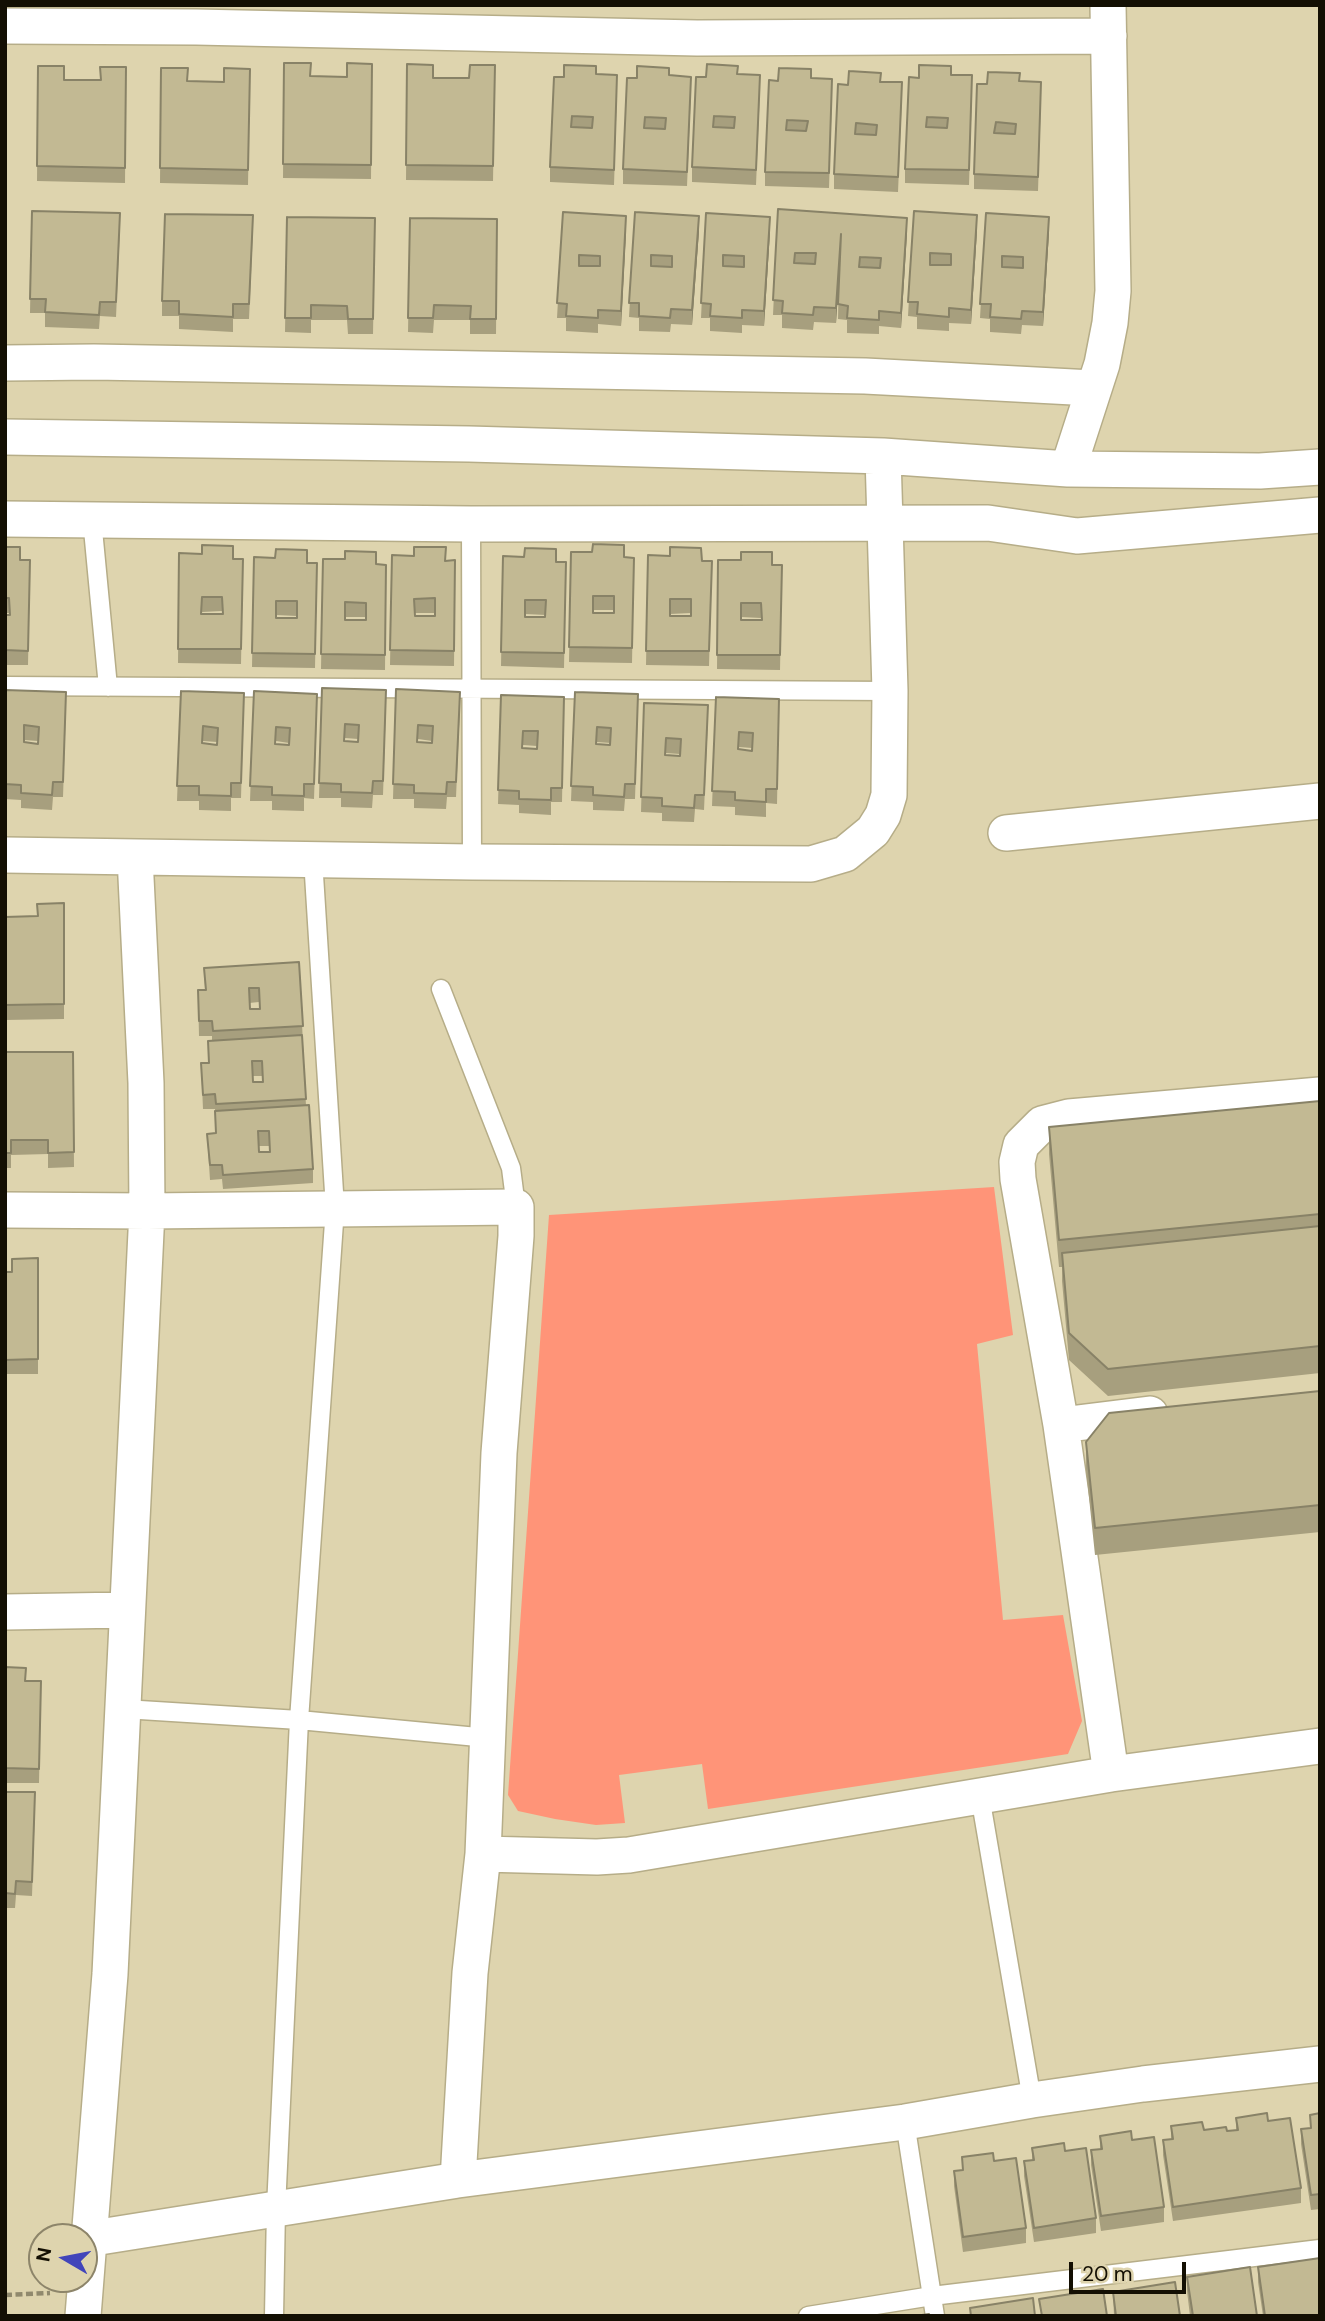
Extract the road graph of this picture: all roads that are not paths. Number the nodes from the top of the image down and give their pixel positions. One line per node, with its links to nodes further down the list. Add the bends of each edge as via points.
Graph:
1 (1109, 21): 2 (street, via 697,38); 4 (street, via 1113,291 1102,364)
2 (5, 26)
3 (5, 363): 4 (street, via 865,376)
4 (1093, 388): 8 (street)
5 (5, 437): 6 (street)
6 (883, 456): 8 (street); 12 (street)
7 (1320, 467): 8 (street)
8 (1068, 469)
9 (1320, 515): 12 (street, via 1077,536 988,523)
10 (5, 519): 11 (street)
11 (92, 519): 13 (street); 15 (lane)
12 (886, 522): 13 (street); 17 (street)
13 (471, 524): 16 (lane)
14 (5, 686): 15 (lane)
15 (108, 687): 16 (lane)
16 (470, 688): 17 (lane); 23 (lane)
17 (890, 691): 23 (street, via 890,796 873,831 845,854 811,864)
18 (1320, 802): 19 (street)
19 (1006, 832)
20 (5, 855): 21 (street)
21 (135, 857): 22 (street); 29 (street)
22 (313, 859): 23 (street); 27 (lane)
23 (472, 862)
24 (441, 989): 26 (lane, via 512,1168)
25 (1320, 1095): 31 (street, via 1069,1117 1042,1124 1021,1145 1018,1178)
26 (516, 1207): 27 (street); 36 (street, via 499,1453)
27 (335, 1208): 29 (street); 35 (lane)
28 (5, 1210): 29 (street)
29 (147, 1211): 32 (street)
30 (1184, 1410): 31 (street)
31 (1061, 1425): 38 (street)
32 (127, 1610): 33 (street); 34 (street)
33 (5, 1612)
34 (124, 1709): 35 (lane); 46 (street, via 110,1974)
35 (299, 1720): 36 (lane); 45 (lane)
36 (488, 1738): 40 (street)
37 (1320, 1746): 38 (street)
38 (1111, 1774): 39 (street)
39 (981, 1796): 40 (street, via 629,1855); 42 (lane)
40 (483, 1854): 44 (street)
41 (1320, 2064): 42 (street)
42 (1032, 2100): 43 (street)
43 (905, 2122): 44 (street); 50 (lane)
44 (457, 2180): 45 (street)
45 (276, 2208): 47 (street); 52 (lane)
46 (89, 2223)
47 (98, 2237)
48 (1320, 2249): 50 (lane)
49 (84, 2293): 51 (street)
50 (932, 2296): 53 (lane); 54 (lane)
51 (83, 2316)
52 (274, 2316)
53 (808, 2316)
54 (935, 2316)

